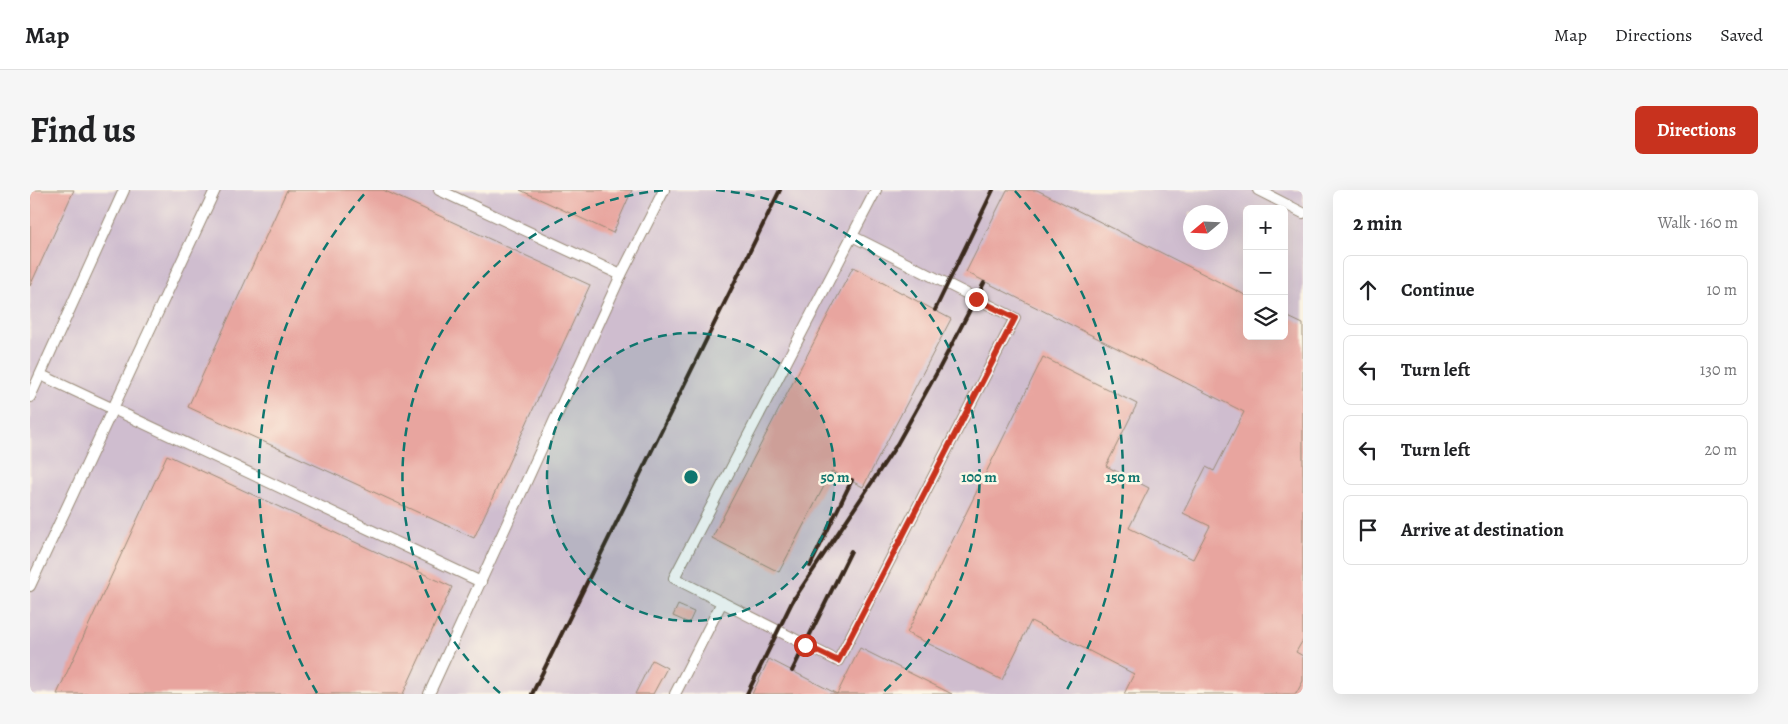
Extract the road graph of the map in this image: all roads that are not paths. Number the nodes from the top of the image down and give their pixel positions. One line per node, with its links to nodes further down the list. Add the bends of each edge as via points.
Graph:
1 (124, 190): 10 (lane)
2 (215, 190): 12 (lane)
3 (439, 190): 9 (lane)
4 (664, 190): 9 (lane)
5 (876, 190): 8 (lane)
6 (1258, 190): 7 (lane)
7 (1303, 213)
8 (852, 236): 15 (lane, via 674,578); 15 (lane, via 1015,318 838,661)
9 (621, 275): 13 (lane)
10 (41, 375): 11 (lane); 12 (lane)
11 (30, 397)
12 (112, 409): 13 (lane); 14 (lane)
13 (481, 582): 16 (lane)
14 (30, 586)
15 (722, 602): 17 (lane)
16 (429, 694)
17 (675, 694)

